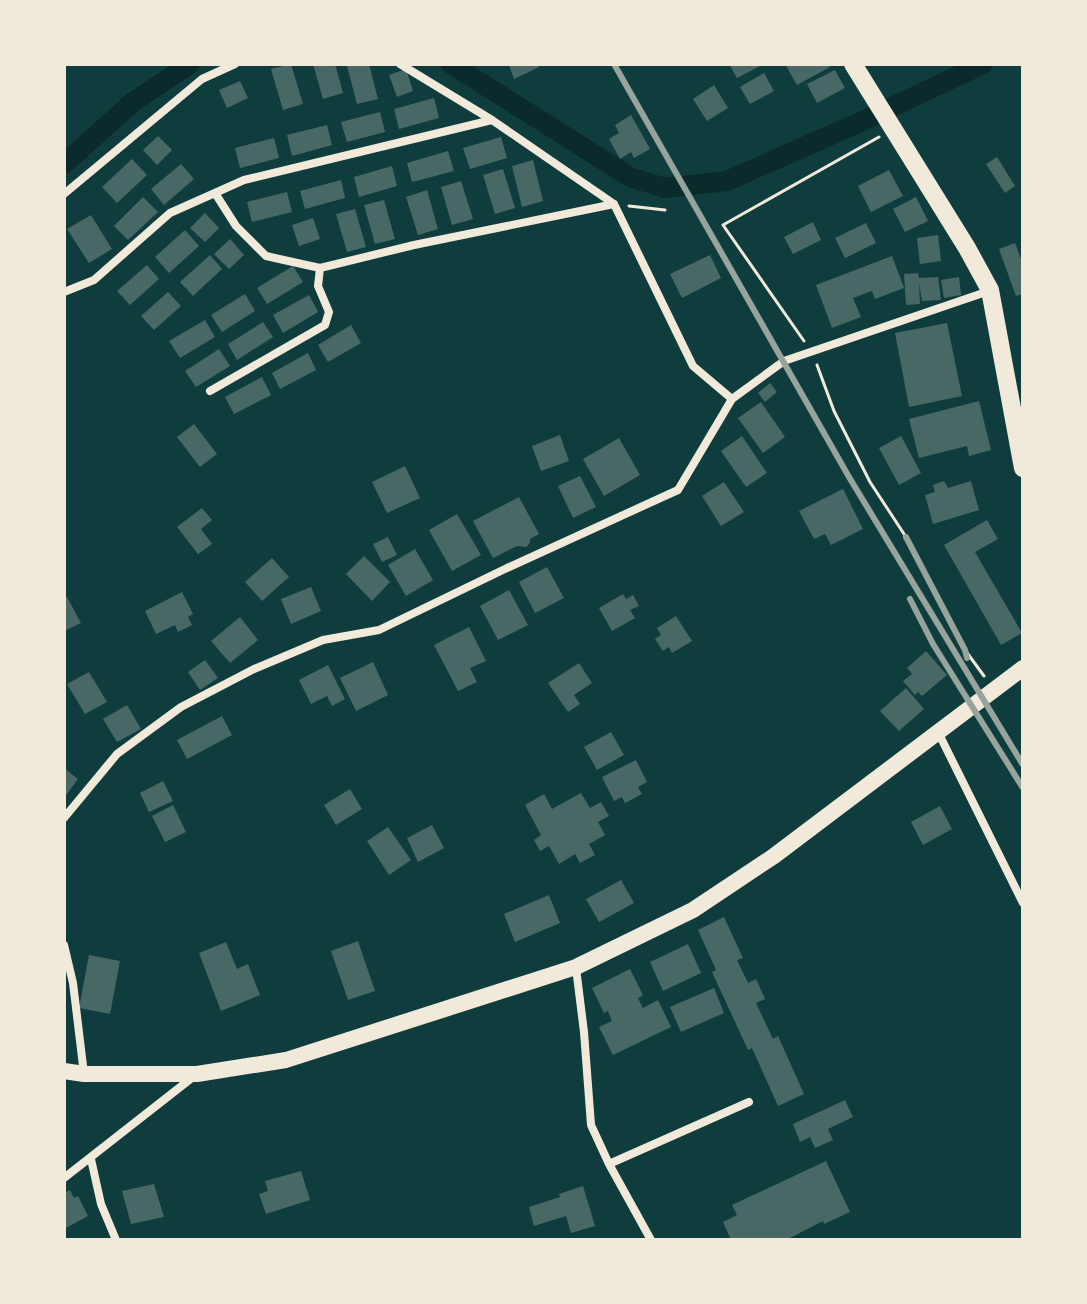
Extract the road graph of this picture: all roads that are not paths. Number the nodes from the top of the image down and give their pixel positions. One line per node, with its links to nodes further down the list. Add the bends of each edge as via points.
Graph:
1 (235, 64): 6 (street, via 202,79)
2 (400, 64): 4 (street)
3 (853, 64): 9 (highway)
4 (492, 120): 5 (street, via 244,180); 7 (street)
5 (215, 193): 8 (street, via 236,226 266,256); 10 (street, via 170,213 94,280)
6 (64, 194)
7 (614, 204): 8 (street); 12 (street, via 693,366)
8 (320, 268): 11 (street, via 318,286 329,312 325,325)
9 (990, 290): 12 (street, via 784,361); 13 (highway)
10 (64, 292)
11 (210, 391)
12 (732, 399): 16 (street, via 678,490 379,630 323,640 181,707 117,754)
13 (1023, 468)
14 (1023, 668): 15 (main road)
15 (937, 732): 17 (street); 19 (main road, via 774,856 693,910)
16 (64, 818)
17 (1023, 903)
18 (64, 945): 21 (street)
19 (576, 967): 22 (main road, via 286,1060); 25 (street, via 591,1125)
20 (64, 1071): 21 (main road)
21 (84, 1074): 22 (main road)
22 (197, 1074): 24 (street)
23 (749, 1102): 25 (street)
24 (91, 1159): 26 (street); 27 (street)
25 (609, 1164): 28 (street)
26 (64, 1178)
27 (116, 1240)
28 (651, 1240)

